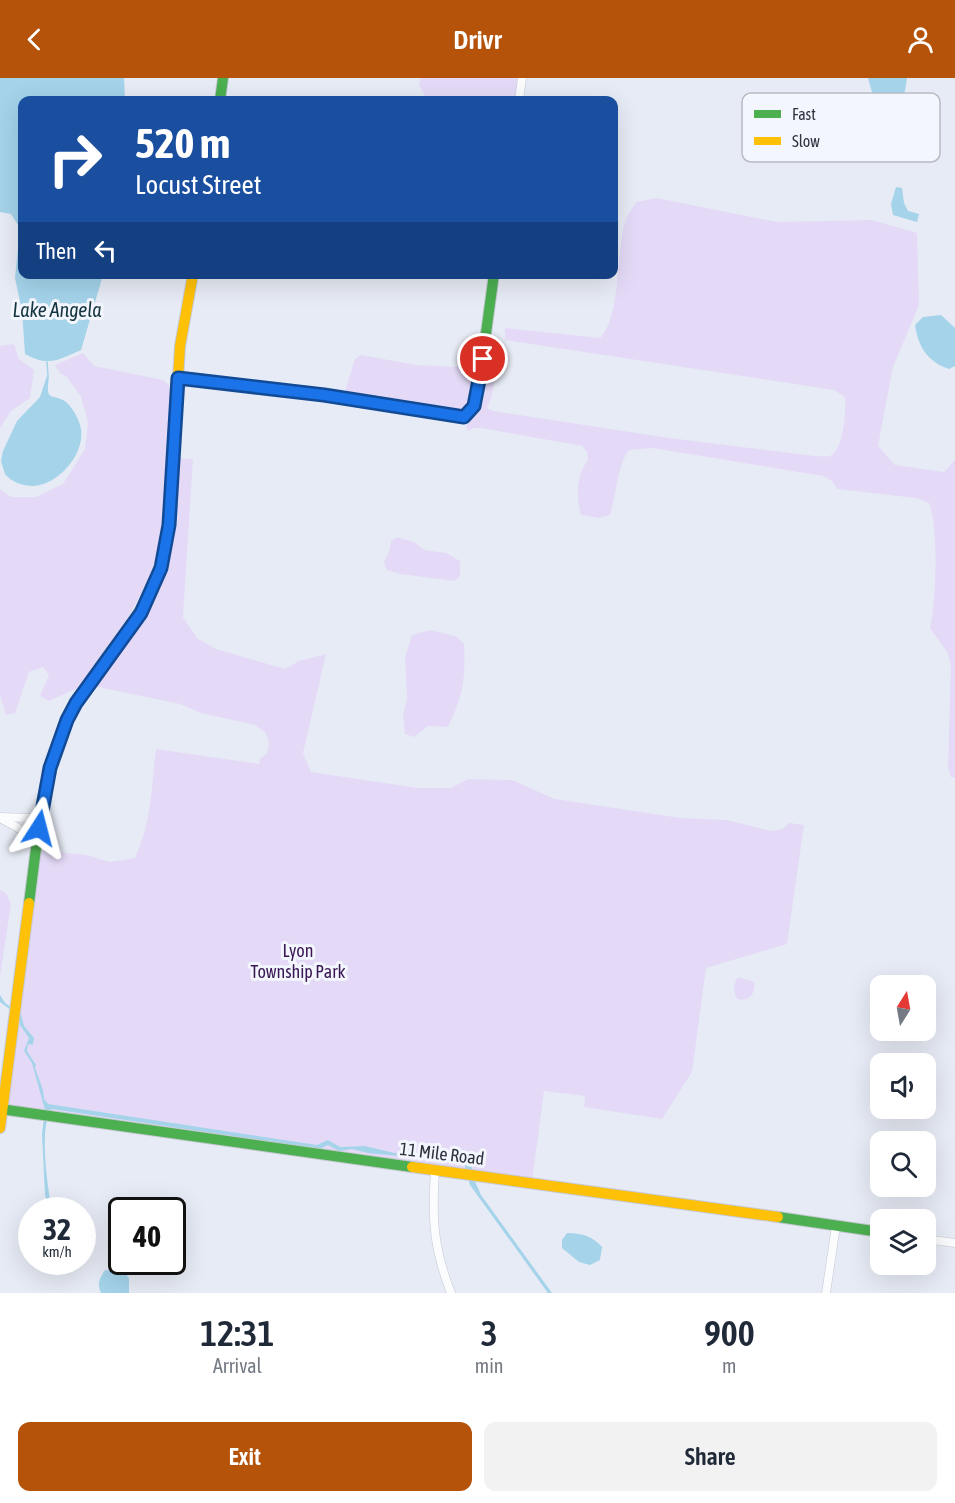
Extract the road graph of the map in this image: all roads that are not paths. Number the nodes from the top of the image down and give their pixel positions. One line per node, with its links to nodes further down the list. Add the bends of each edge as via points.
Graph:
1 (223, 78): 3 (street)
2 (522, 78): 4 (street)
3 (221, 96)
4 (520, 96)
5 (192, 279): 7 (street)
6 (493, 279): 7 (street, via 478,392 472,411 464,417)
7 (178, 378): 8 (street, via 169,525 161,568 141,613 67,720 50,768)
8 (41, 816): 9 (street); 10 (street)
9 (0, 818): 10 (street)
10 (38, 839): 11 (street)
11 (1, 1109): 12 (street); 13 (street, 11 Mile Road)
12 (0, 1128)
13 (435, 1170): 14 (street, 11 Mile Road); 18 (street, via 432,1215 436,1251)
14 (836, 1226): 15 (street, 11 Mile Road); 19 (street)
15 (870, 1231)
16 (936, 1241): 17 (street)
17 (955, 1244)
18 (451, 1293)
19 (825, 1293)

